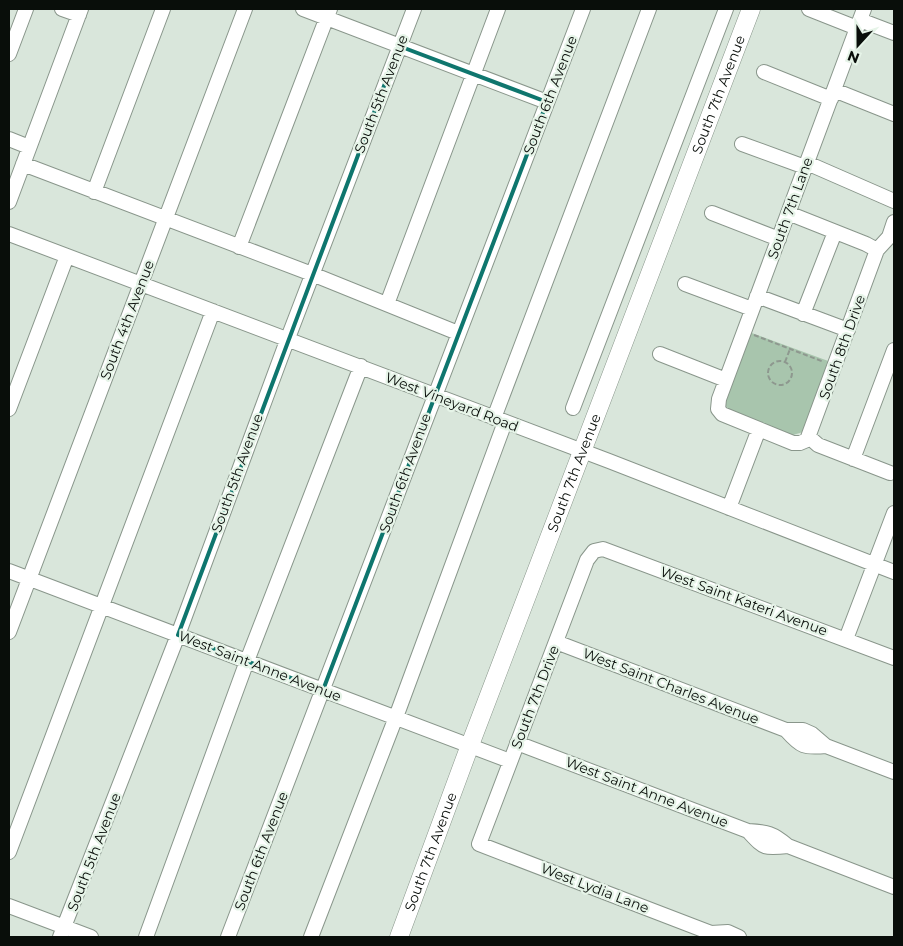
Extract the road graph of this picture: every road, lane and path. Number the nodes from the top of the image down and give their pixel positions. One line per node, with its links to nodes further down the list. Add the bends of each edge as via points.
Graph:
1 (26, 9): 18 (street)
2 (62, 9): 13 (street)
3 (163, 9): 29 (street)
4 (245, 9): 34 (street, South 4th Avenue)
5 (303, 9): 14 (street)
6 (414, 9): 17 (street, South 5th Avenue)
7 (498, 9): 20 (street)
8 (583, 9): 22 (street, South 6th Avenue)
9 (649, 9): 63 (street)
10 (726, 9): 61 (street)
11 (751, 9): 66 (main road, South 7th Avenue)
12 (809, 9): 15 (street)
13 (80, 12): 26 (street)
14 (328, 13): 17 (street); 39 (street)
15 (860, 19): 16 (street); 21 (street, South 7th Lane)
16 (894, 33)
17 (399, 46): 20 (street); 42 (street, South 5th Avenue)
18 (9, 54)
19 (764, 72): 21 (street)
20 (473, 74): 22 (street); 46 (street)
21 (832, 95): 23 (street); 28 (street, South 7th Lane)
22 (547, 102): 50 (street, South 6th Avenue)
23 (894, 114)
24 (9, 139): 26 (street)
25 (742, 144): 28 (street)
26 (29, 147): 27 (street)
27 (22, 164): 29 (street); 31 (street)
28 (806, 165): 30 (street); 32 (street, South 7th Lane)
29 (94, 192): 34 (street)
30 (894, 201)
31 (9, 202)
32 (788, 213): 36 (street); 38 (street, South 7th Lane)
33 (712, 214): 38 (street)
34 (166, 219): 39 (street); 43 (street, South 4th Avenue)
35 (894, 222): 40 (street, South 8th Drive, via 889,237)
36 (835, 232): 40 (street); 48 (street)
37 (9, 234): 41 (street, West Vineyard Road)
38 (778, 239): 45 (street, South 7th Lane)
39 (240, 247): 42 (street)
40 (877, 250): 49 (street, South 8th Drive)
41 (67, 256): 43 (street, West Vineyard Road); 62 (street)
42 (312, 274): 46 (street); 52 (street, South 5th Avenue)
43 (141, 284): 47 (street, West Vineyard Road); 75 (street, South 4th Avenue)
44 (685, 284): 45 (street)
45 (755, 302): 48 (street); 59 (street, South 7th Lane)
46 (387, 304): 50 (street)
47 (213, 311): 52 (street, West Vineyard Road); 76 (street)
48 (803, 314): 49 (street)
49 (848, 330): 65 (street, South 8th Drive)
50 (458, 332): 60 (street, South 6th Avenue)
51 (753, 334): 53 (path)
52 (288, 338): 58 (street, West Vineyard Road); 78 (street, South 5th Avenue)
53 (790, 349): 56 (path); 57 (path)
54 (894, 350): 67 (street)
55 (660, 354): 59 (street)
56 (785, 362): 56 (path, via 777,361 770,366 769,379 775,385 784,385 792,377 792,368)
57 (827, 362)
58 (361, 366): 60 (street, West Vineyard Road); 82 (street)
59 (726, 380): 64 (street, South 7th Lane, via 718,409 728,417)
60 (434, 395): 63 (street, West Vineyard Road); 83 (street, South 6th Avenue)
61 (573, 408)
62 (9, 409)
63 (499, 420): 66 (street, West Vineyard Road); 84 (street)
64 (759, 429): 65 (street, via 793,443); 69 (street)
65 (806, 440): 67 (street)
66 (583, 451): 69 (street, West Vineyard Road); 86 (main road, South 7th Avenue)
67 (853, 458): 68 (street)
68 (890, 473)
69 (729, 508): 72 (street, West Vineyard Road)
70 (894, 513): 72 (street)
71 (594, 551): 79 (street, West Saint Kateri Avenue, via 603,549); 80 (street, South 7th Drive, via 587,560)
72 (874, 564): 74 (street, West Vineyard Road); 79 (street)
73 (9, 571): 75 (street, West Saint Anne Avenue)
74 (894, 572)
75 (29, 579): 76 (street, West Saint Anne Avenue); 77 (street, South 4th Avenue)
76 (101, 607): 78 (street, West Saint Anne Avenue); 90 (street)
77 (9, 632)
78 (178, 635): 82 (street, West Saint Anne Avenue); 93 (street, South 5th Avenue)
79 (846, 639): 81 (street, West Saint Kateri Avenue)
80 (556, 642): 85 (street, South 7th Drive); 88 (street, West Saint Charles Avenue, via 786,730 804,730 826,746)
81 (894, 658)
82 (246, 661): 83 (street, West Saint Anne Avenue); 96 (street)
83 (323, 690): 84 (street, West Saint Anne Avenue); 97 (street, South 6th Avenue)
84 (396, 717): 86 (street, West Saint Anne Avenue); 98 (street)
85 (517, 743): 87 (street, South 7th Drive); 91 (street, West Saint Anne Avenue, via 748,831 766,832 788,846)
86 (470, 745): 87 (street, West Saint Anne Avenue); 99 (main road, South 7th Avenue)
87 (510, 761): 89 (street, South 7th Drive)
88 (894, 772)
89 (479, 844): 94 (street, West Lydia Lane)
90 (9, 852)
91 (894, 887)
92 (9, 906): 93 (street)
93 (62, 932): 95 (street)
94 (713, 935): 100 (street, West Lydia Lane, via 728,932)
95 (91, 937)
96 (146, 937)
97 (228, 937)
98 (311, 937)
99 (399, 937)
100 (739, 937)

